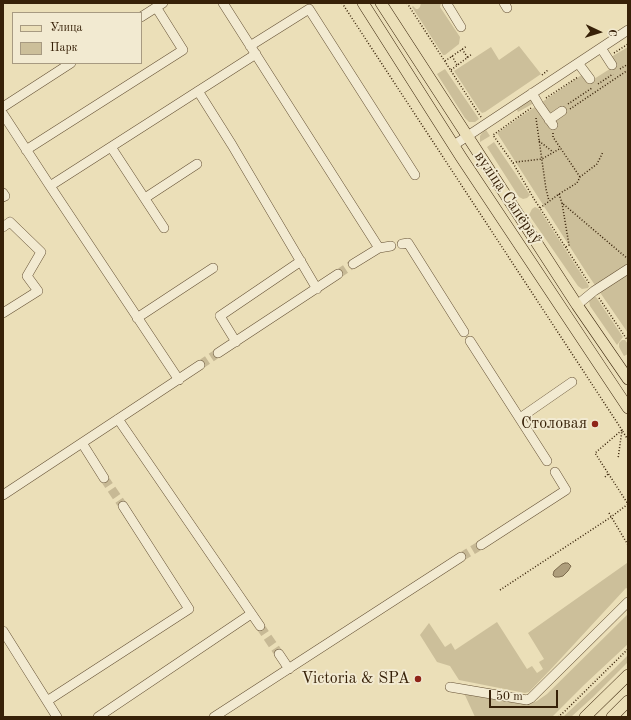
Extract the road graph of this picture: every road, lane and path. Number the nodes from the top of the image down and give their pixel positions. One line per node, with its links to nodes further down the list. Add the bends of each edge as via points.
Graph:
1 (223, 3): 12 (lane)
2 (342, 3): 89 (path)
3 (364, 3): 41 (main road, вуліца Сапёраў)
4 (381, 3): 39 (main road, вуліца Сапёраў)
5 (407, 3): 20 (path)
6 (448, 3): 9 (lane)
7 (159, 5): 8 (lane); 44 (lane, via 183,50)
8 (142, 16)
9 (461, 27)
10 (628, 30): 14 (lane)
11 (628, 44): 21 (path)
12 (250, 46): 16 (lane); 50 (lane, via 309,8)
13 (467, 46): 15 (path)
14 (601, 48): 21 (lane); 22 (lane)
15 (462, 49): 18 (path); 19 (path)
16 (256, 54): 31 (lane); 65 (lane)
17 (472, 54): 19 (path)
18 (452, 56): 20 (path); 25 (path)
19 (468, 58): 25 (path)
20 (445, 61): 26 (path)
21 (609, 62)
22 (578, 63): 30 (lane); 32 (lane)
23 (69, 64): 34 (lane)
24 (628, 64): 35 (path, via 562,108)
25 (457, 65): 26 (path)
26 (451, 70): 37 (path)
27 (548, 70): 29 (path)
28 (628, 70): 35 (path, via 564,113)
29 (542, 75)
30 (587, 76): 33 (path)
31 (198, 91): 42 (lane); 67 (lane)
32 (532, 93): 33 (lane); 39 (lane)
33 (536, 104): 38 (lane); 40 (path); 48 (path, via 493,135)
34 (3, 107)
35 (562, 111): 38 (lane)
36 (3, 114): 44 (lane)
37 (481, 117)
38 (551, 123): 43 (path, via 553,138)
39 (467, 136): 41 (lane); 74 (main road, вуліца Сапёраў)
40 (539, 140): 45 (path); 47 (path)
41 (454, 145): 86 (main road, вуліца Сапёраў)
42 (111, 147): 52 (lane); 56 (lane)
43 (561, 148): 45 (path); 51 (path)
44 (26, 150): 52 (lane)
45 (554, 152): 47 (path)
46 (603, 152): 51 (path, via 597,164)
47 (542, 159): 48 (path); 57 (path)
48 (513, 163): 59 (path)
49 (197, 164): 56 (lane)
50 (415, 175)
51 (580, 177): 54 (path, via 577,183)
52 (50, 186): 76 (lane)
53 (3, 193): 55 (lane)
54 (559, 194): 57 (path); 58 (path)
55 (3, 197)
56 (145, 198): 61 (lane)
57 (549, 201): 59 (path)
58 (562, 203): 64 (path, via 569,245); 66 (path)
59 (540, 208): 64 (path)
60 (3, 227): 75 (lane, via 10,222 41,252 27,276 38,291)
61 (164, 228)
62 (402, 244): 77 (lane, via 408,243)
63 (391, 246): 65 (lane)
64 (566, 247): 73 (path)
65 (379, 248): 68 (lane)
66 (628, 259)
67 (301, 261): 72 (lane); 80 (lane, via 220,316)
68 (353, 264)
69 (213, 268): 76 (lane)
70 (628, 269): 73 (lane)
71 (338, 274): 72 (lane)
72 (317, 289): 80 (lane)
73 (594, 291): 74 (lane); 79 (path)
74 (577, 306): 83 (main road, вуліца Сапёраў)
75 (3, 313)
76 (137, 318): 84 (lane)
77 (464, 332)
78 (470, 341): 87 (lane)
79 (628, 341)
80 (236, 342): 81 (lane)
81 (218, 353)
82 (200, 365): 84 (lane)
83 (628, 379)
84 (178, 380): 88 (lane)
85 (572, 382): 87 (lane)
86 (628, 408)
87 (520, 418): 93 (lane)
88 (118, 419): 91 (lane); 107 (lane)
89 (622, 430): 90 (path); 92 (path); 95 (path, via 595,453)
90 (628, 440)
91 (82, 443): 97 (lane); 98 (lane)
92 (618, 459)
93 (547, 460)
94 (554, 472): 102 (lane, via 566,490)
95 (608, 474): 96 (path); 101 (path, via 628,504)
96 (605, 477)
97 (104, 478)
98 (3, 495)
99 (123, 506): 115 (lane, via 189,609)
100 (609, 513): 101 (path)
101 (612, 517): 103 (path); 105 (path)
102 (481, 545)
103 (628, 545)
104 (461, 557): 112 (lane)
105 (500, 590)
106 (628, 602): 114 (lane, via 527,700)
107 (251, 614): 108 (lane); 118 (lane)
108 (260, 626)
109 (3, 631): 115 (lane)
110 (628, 650): 120 (path)
111 (279, 654): 112 (lane)
112 (289, 669): 119 (lane)
113 (628, 675): 121 (main road)
114 (450, 687)
115 (47, 701): 117 (lane)
116 (628, 701): 122 (main road)
117 (57, 717)
118 (98, 717)
119 (214, 717)
120 (558, 717)
121 (585, 717)
122 (612, 717)

